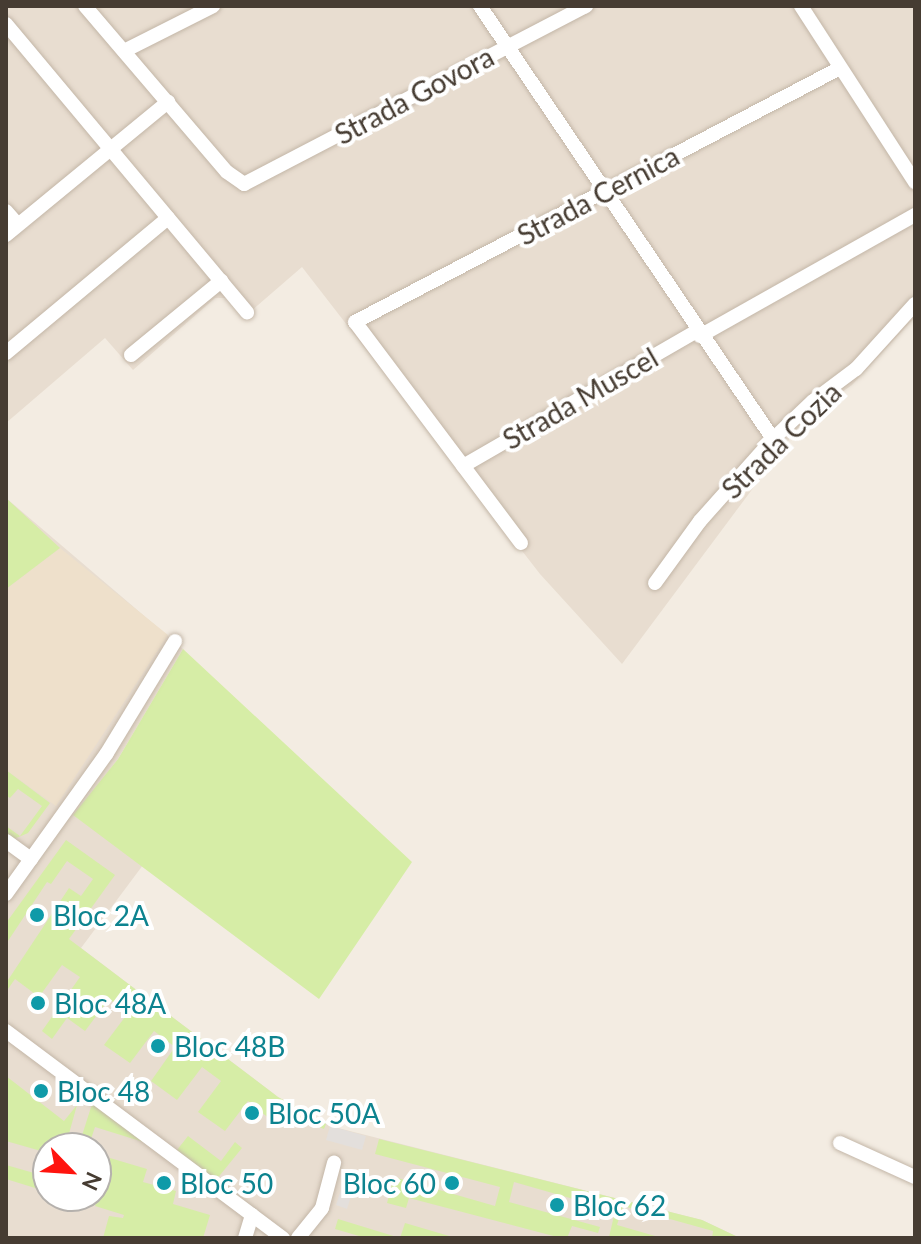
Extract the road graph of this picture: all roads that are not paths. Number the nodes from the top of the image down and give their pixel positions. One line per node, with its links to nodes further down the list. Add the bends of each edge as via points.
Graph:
1 (85, 6): 8 (street)
2 (213, 6): 8 (street)
3 (480, 6): 7 (street)
4 (586, 6): 7 (street, Strada Govora)
5 (801, 6): 9 (street)
6 (6, 24): 11 (street)
7 (506, 47): 10 (street, Strada Govora, via 244,184 227,172); 14 (street)
8 (124, 51): 10 (street)
9 (840, 68): 12 (street); 14 (street, Strada Cernica)
10 (168, 102): 11 (street)
11 (110, 148): 17 (street); 18 (street)
12 (909, 162): 13 (street)
13 (915, 182)
14 (604, 191): 22 (street); 26 (street, Strada Cernica, via 355,322)
15 (6, 211): 18 (street)
16 (915, 215): 22 (street, Strada Muscel)
17 (168, 218): 19 (street); 23 (street)
18 (12, 230)
19 (221, 281): 21 (street); 24 (street)
20 (915, 304): 25 (street, Strada Cozia, via 856,369)
21 (247, 312)
22 (698, 334): 25 (street); 26 (street, Strada Muscel)
23 (6, 353)
24 (131, 355)
25 (773, 439): 28 (street, Strada Cozia, via 700,521)
26 (463, 466): 27 (street)
27 (521, 543)
28 (655, 583)
29 (175, 641): 31 (street, via 107,753)
30 (6, 841): 31 (street)
31 (31, 859): 32 (street)
32 (6, 894)
33 (6, 1031): 37 (street)
34 (840, 1143): 36 (street)
35 (334, 1163): 40 (street, via 322,1208)
36 (915, 1177)
37 (252, 1215): 38 (street); 39 (street)
38 (245, 1238)
39 (283, 1238)
40 (298, 1238)

